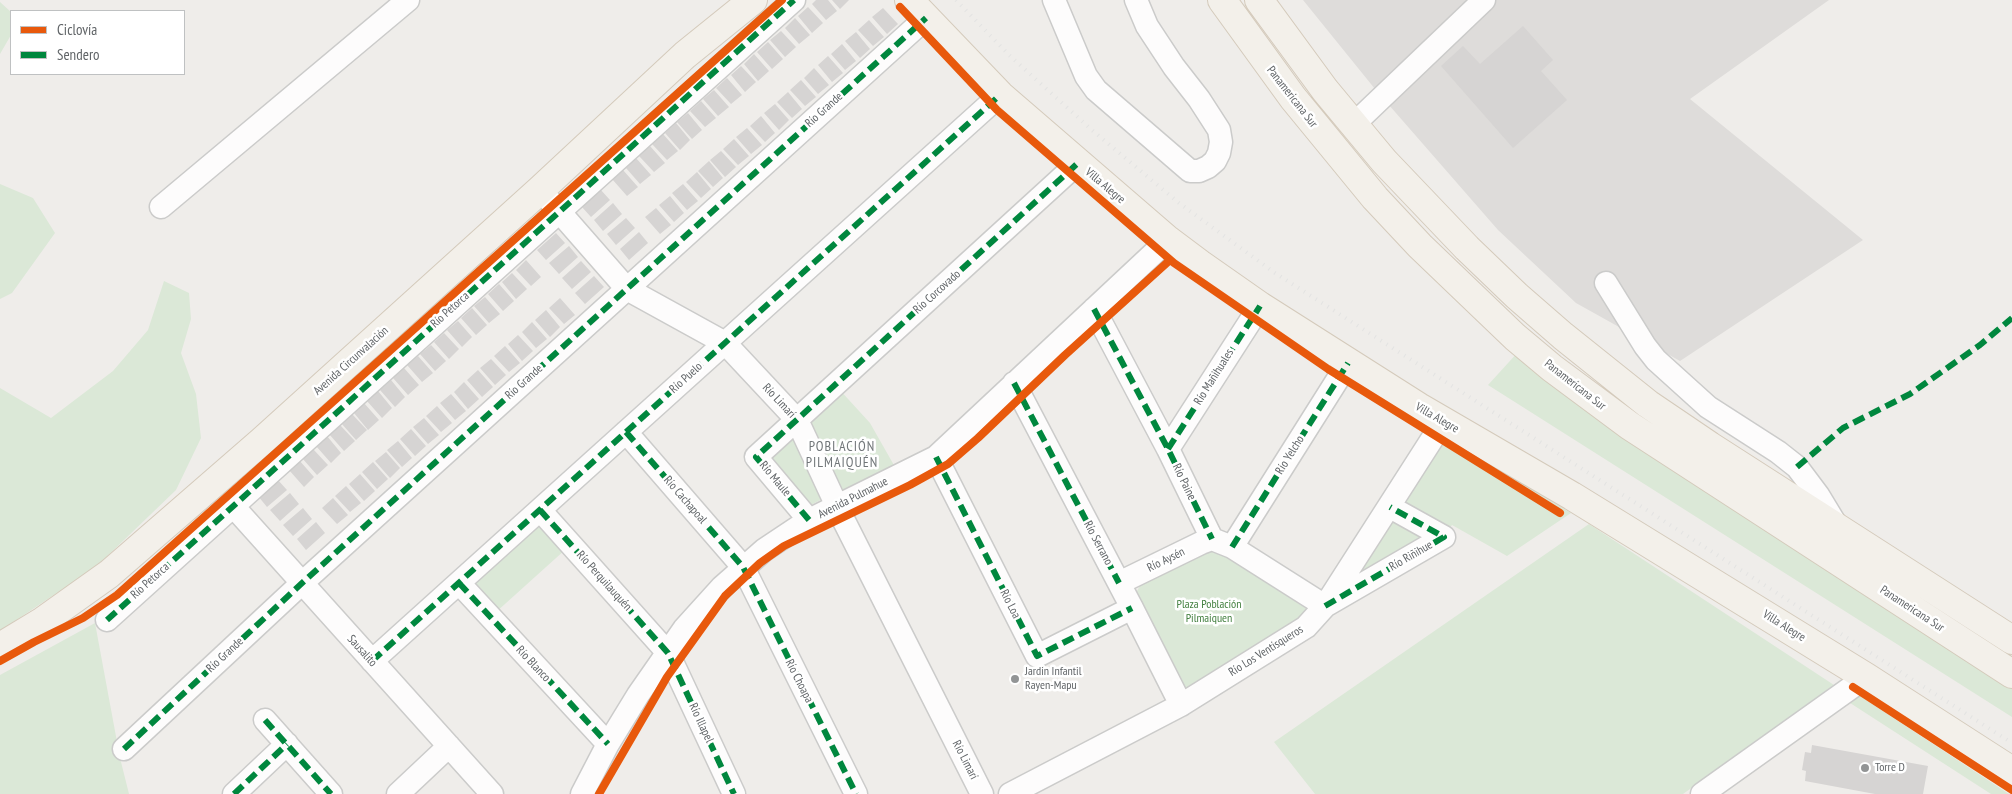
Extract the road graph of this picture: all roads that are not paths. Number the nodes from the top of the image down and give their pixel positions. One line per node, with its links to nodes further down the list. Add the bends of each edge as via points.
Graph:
1 (408, 0): 16 (street)
2 (731, 0): 11 (main road, Avenida Circunvalación)
3 (753, 0): 11 (main road, Avenida Circunvalación)
4 (794, 0): 17 (street, Río Petorca)
5 (1054, 0): 6 (street, via 1086,76 1096,90 1190,171 1199,171 1215,161 1219,153 1218,130 1147,26)
6 (1136, 0)
7 (1222, 0): 49 (main road, Panamericana Sur, via 1293,98 1369,191 1420,246 1516,337 1630,426)
8 (1259, 0): 13 (main road)
9 (1484, 0): 13 (street)
10 (918, 9): 12 (main road, Villa Alegre); 20 (street, Río Grande)
11 (685, 55): 15 (main road, Avenida Circunvalación)
12 (1000, 95): 14 (main road, Villa Alegre); 23 (street, Río Puelo)
13 (1353, 125): 36 (main road, via 1441,222 1510,290 1563,336 1648,404)
14 (1078, 164): 18 (main road, Villa Alegre); 26 (street, Río Corcovado)
15 (540, 190): 17 (street, Río Limarí); 46 (main road, Avenida Circunvalación, via 262,442 116,568)
16 (161, 207)
17 (560, 211): 20 (street, Río Limarí); 31 (street, Río Petorca)
18 (1168, 240): 21 (main road, Villa Alegre); 22 (street, Avenida Pulmahue)
19 (1606, 283): 36 (street, via 1660,365 1708,407 1797,467)
20 (626, 288): 23 (street, Río Limarí); 41 (street, Río Grande)
21 (1260, 306): 24 (main road, Villa Alegre); 29 (street, Río Mañihuales)
22 (1094, 310): 25 (street, Avenida Pulmahue); 29 (street, Río Paine)
23 (725, 343): 26 (street, Río Limarí); 28 (street, Río Puelo)
24 (1348, 364): 27 (main road, Villa Alegre); 37 (street, Río Yelcho)
25 (1014, 383): 30 (street, Avenida Pulmahue); 40 (street, Río Serrano)
26 (797, 420): 32 (street, Río Limarí); 35 (street, Río Maule, via 756,457)
27 (1443, 422): 33 (street, Río Los Ventisqueros); 50 (main road, Villa Alegre, via 1572,496)
28 (626, 432): 34 (street, Río Puelo); 38 (street, Río Cachapoal)
29 (1168, 449): 37 (street, Río Paine)
30 (936, 457): 32 (street, Avenida Pulmahue); 43 (street, Río Loa, via 1037,656)
31 (233, 506): 41 (street, Sausalito); 44 (street, Río Petorca)
32 (837, 506): 35 (street, Avenida Pulmahue); 65 (street, Río Limarí)
33 (1390, 507): 42 (street, Río Los Ventisqueros); 42 (street, Río Riñihue, via 1444,537)
34 (540, 510): 39 (street, Río Puelo); 47 (street, Río Perquilauquén)
35 (809, 520): 38 (street, Avenida Pulmahue)
36 (1839, 529): 45 (main road)
37 (1222, 543): 40 (street, Río Aysén, via 1201,543); 42 (street)
38 (743, 567): 47 (street, Avenida Pulmahue, via 702,607); 64 (street, Río Choapa)
39 (459, 583): 48 (street, Río Puelo); 54 (street, Río Blanco)
40 (1119, 583): 43 (street, Río Serrano)
41 (302, 584): 48 (street, Sausalito); 56 (street, Río Grande)
42 (1325, 606): 51 (street, Río Los Ventisqueros, via 1305,627)
43 (1132, 608): 51 (street, Río Serrano)
44 (107, 620)
45 (2012, 640)
46 (0, 648)
47 (668, 652): 54 (street, Avenida Pulmahue); 63 (street, Río Illapel)
48 (372, 661): 55 (street, Sausalito)
49 (2012, 674)
50 (1866, 677): 57 (main road, Villa Alegre); 67 (street)
51 (1181, 705): 66 (street, Río Los Ventisqueros)
52 (265, 720): 53 (street)
53 (287, 744): 58 (street); 59 (street)
54 (608, 744): 62 (street, Avenida Pulmahue)
55 (449, 746): 60 (street); 61 (street, Sausalito)
56 (124, 748)
57 (2012, 771)
58 (234, 794)
59 (331, 794)
60 (398, 794)
61 (492, 794)
62 (582, 794)
63 (734, 794)
64 (856, 794)
65 (982, 794)
66 (1010, 794)
67 (1702, 794)

